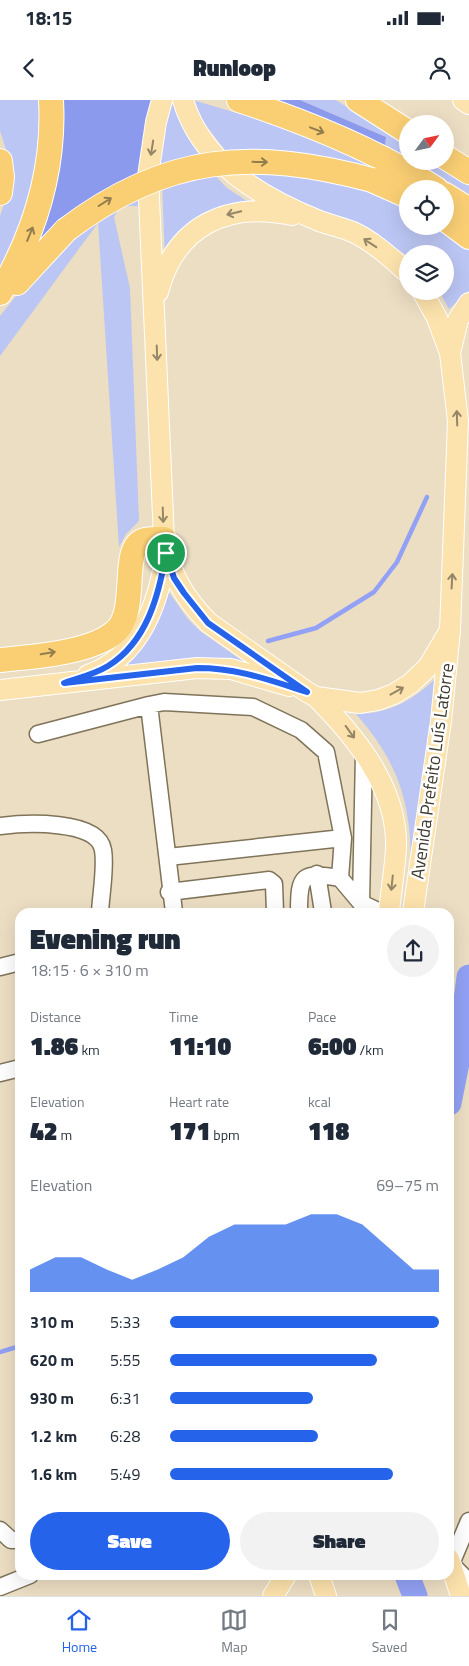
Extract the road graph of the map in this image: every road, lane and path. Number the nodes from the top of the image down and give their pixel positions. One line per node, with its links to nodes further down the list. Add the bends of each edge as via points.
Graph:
1 (51, 100): 21 (highway, one-way to 1, via 20,260 42,200 51,143)
2 (162, 100): 25 (main road, one-way to 25, via 148,176)
3 (183, 100): 17 (main road, via 187,113 213,155 234,174 261,193)
4 (239, 100): 12 (highway, one-way to 12, via 330,135)
5 (358, 100): 8 (highway)
6 (463, 100): 7 (main road)
7 (469, 104)
8 (399, 126)
9 (0, 161): 14 (highway)
10 (454, 163): 11 (highway)
11 (469, 172)
12 (420, 180)
13 (399, 192): 23 (highway, one-way to 13, bridge, via 66,230 104,203 138,184 201,166 269,162 341,172 372,180)
14 (0, 193)
15 (454, 201): 16 (highway)
16 (469, 210)
17 (316, 220): 20 (main road, one-way to 17, via 371,242 353,232); 25 (main road, one-way to 25, via 276,211 242,211 220,216 188,236 176,251 163,274)
18 (454, 226): 19 (highway)
19 (469, 237)
20 (399, 265)
21 (0, 293)
22 (427, 300): 26 (main road)
23 (0, 303)
24 (469, 303): 26 (main road, via 458,320)
25 (155, 304): 27 (main road, one-way to 27)
26 (450, 353): 28 (main road, Avenida Prefeito Luís Latorre, one-way to 26, via 458,421)
27 (165, 546): 29 (highway, one-way to 27, via 46,654 105,639 118,629 125,618 130,602 134,547 141,542); 30 (main road, via 162,580 146,625 108,666); 32 (main road, Avenida Prefeito Luís Latorre, via 174,578 208,623)
28 (450, 630): 32 (main road, one-way to 28, via 360,703 394,694 428,667); 50 (main road, Avenida Prefeito Luís Latorre, via 441,721)
29 (0, 660)
30 (64, 683): 31 (main road); 32 (main road, via 215,668 244,672)
31 (0, 690)
32 (312, 694): 35 (main road, Avenida Prefeito Luís Latorre, one-way to 35, via 344,725)
33 (149, 705): 34 (street); 37 (street, via 164,702 253,707 301,730 326,752); 38 (street)
34 (38, 734)
35 (364, 753): 42 (street); 49 (main road, Avenida Prefeito Luís Latorre, one-way to 49, via 382,784 391,810 396,846)
36 (0, 826): 43 (street, via 71,826 92,833 103,849)
37 (342, 838): 38 (street); 40 (street)
38 (168, 857): 41 (street)
39 (317, 874): 40 (street); 46 (street, via 304,879 299,885); 47 (street)
40 (340, 878): 42 (street)
41 (170, 892): 44 (street); 45 (street, via 269,880 274,884)
42 (361, 903): 48 (street)
43 (100, 908)
44 (173, 908)
45 (275, 908)
46 (299, 908)
47 (322, 908)
48 (372, 908)
49 (388, 908)
50 (414, 908)
51 (15, 963): 52 (street)
52 (0, 967)
53 (15, 1069): 54 (street)
54 (0, 1073)
55 (469, 1521): 58 (street)
56 (0, 1530): 57 (street)
57 (15, 1540)
58 (454, 1553)
59 (454, 1566): 66 (street)
60 (454, 1574): 71 (main road)
61 (18, 1580): 67 (street)
62 (270, 1580): 68 (main road)
63 (283, 1580): 68 (main road)
64 (321, 1580): 69 (main road)
65 (332, 1580): 70 (main road)
66 (469, 1582)
67 (0, 1587)
68 (272, 1596)
69 (326, 1596)
70 (337, 1596)
71 (461, 1596)

